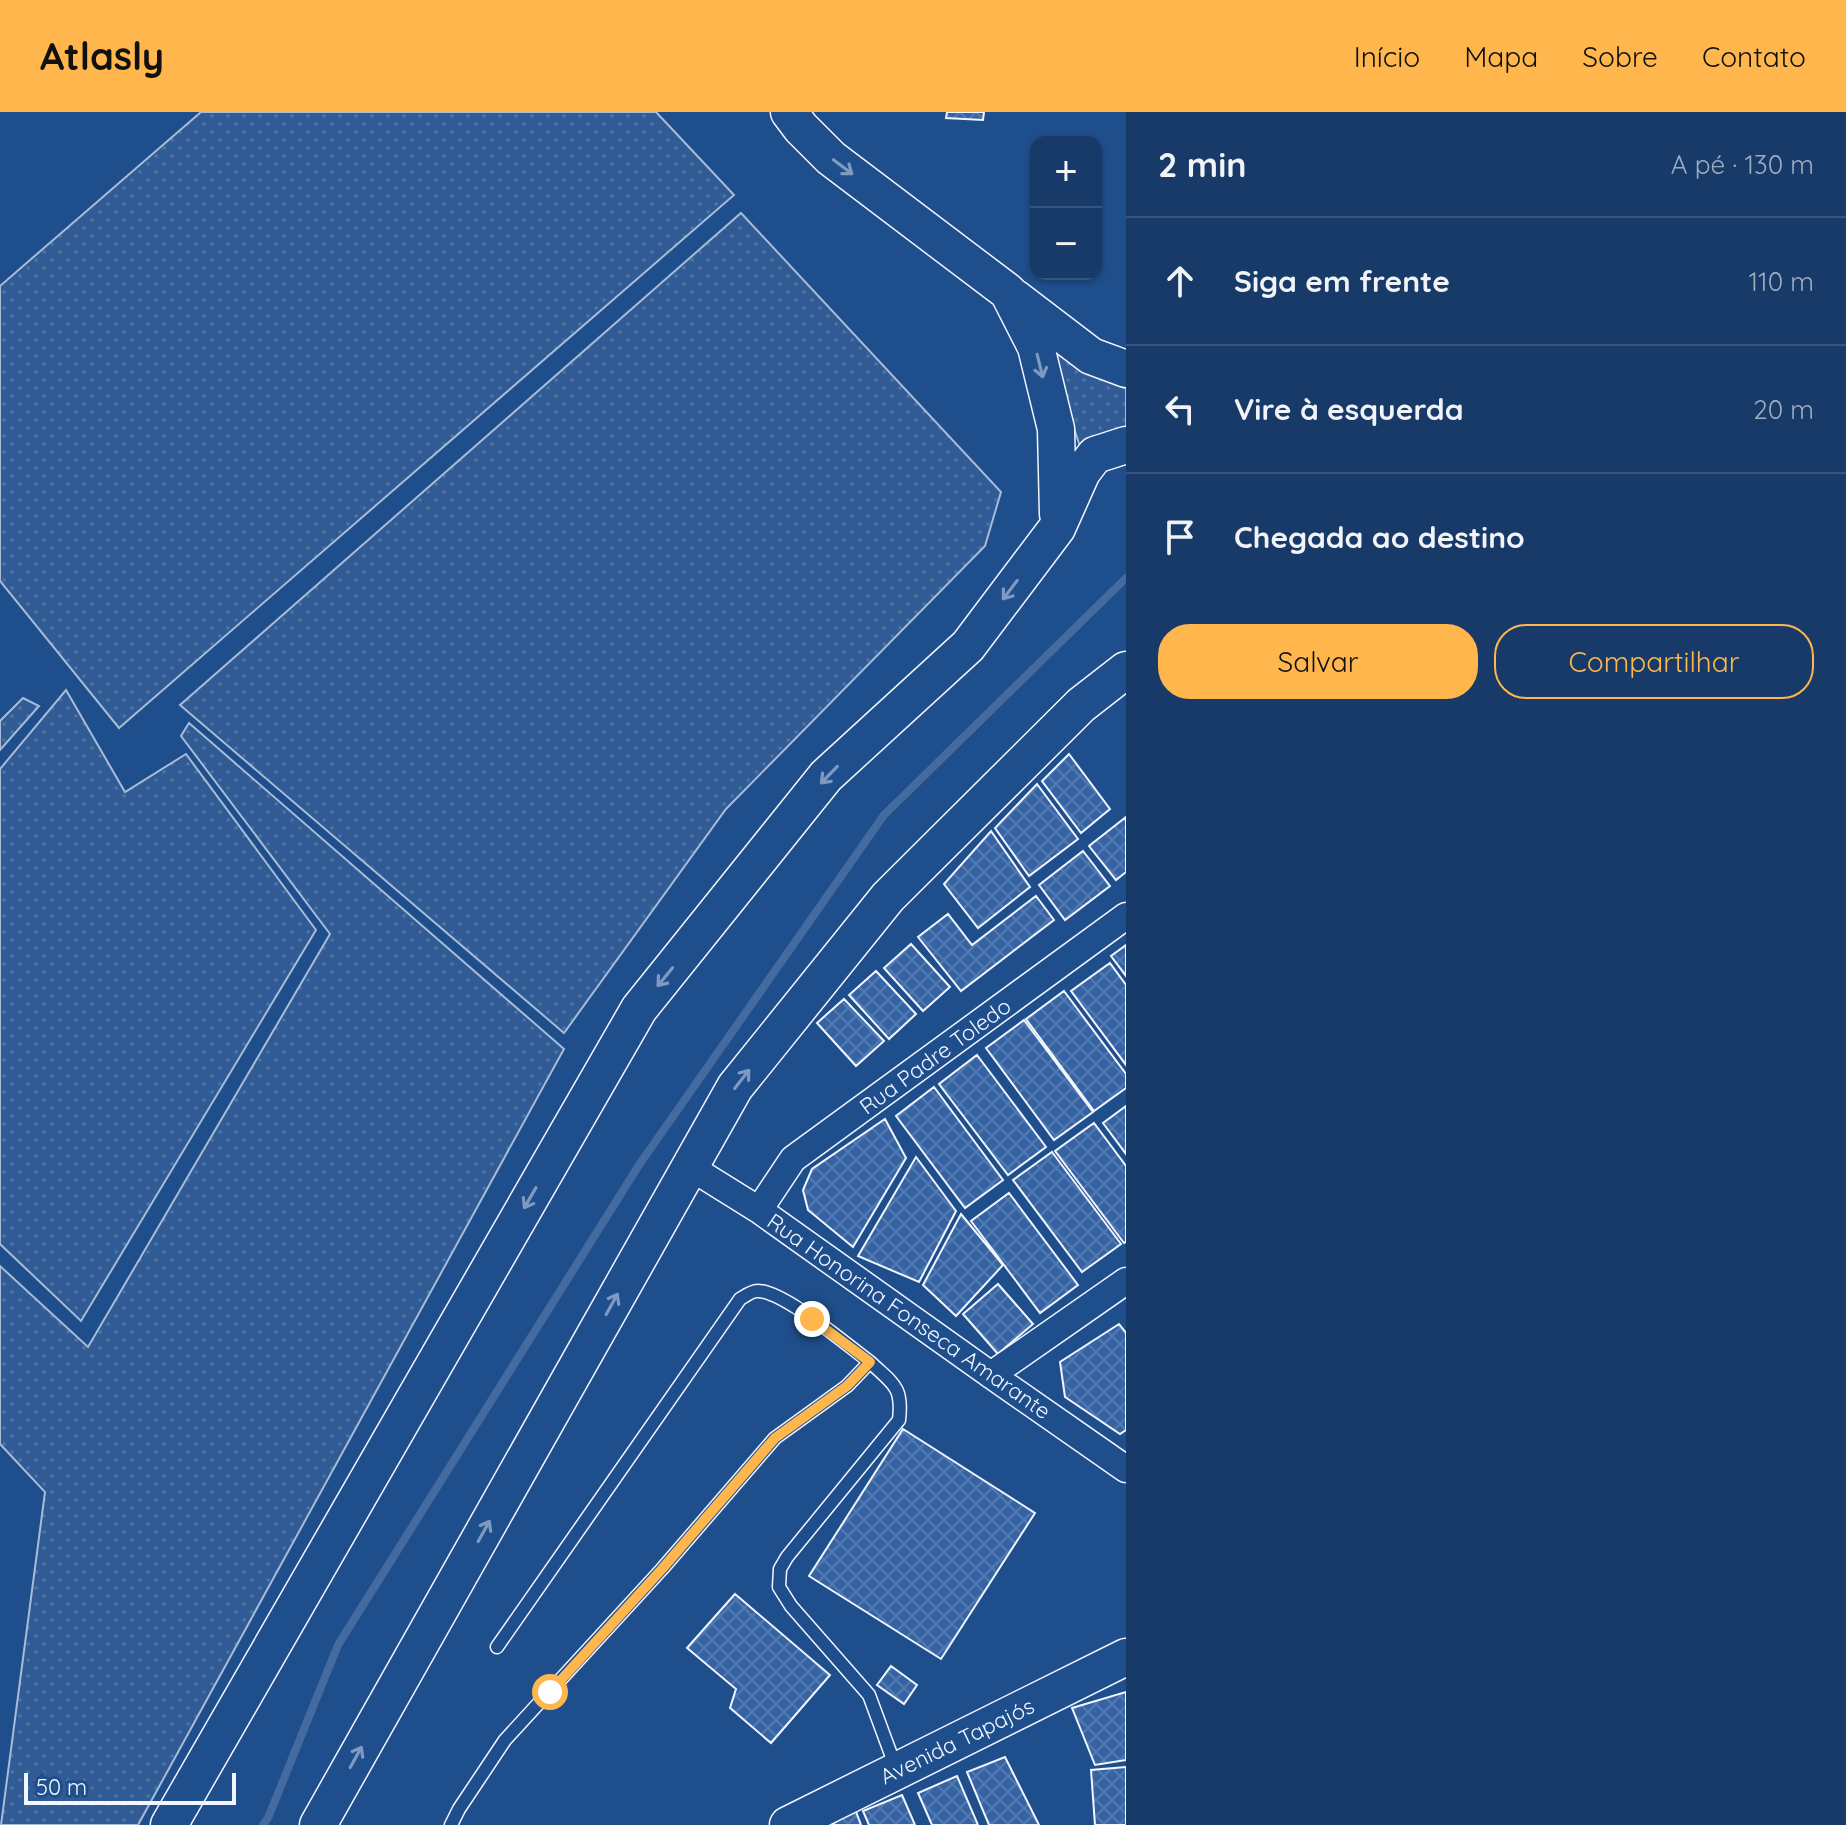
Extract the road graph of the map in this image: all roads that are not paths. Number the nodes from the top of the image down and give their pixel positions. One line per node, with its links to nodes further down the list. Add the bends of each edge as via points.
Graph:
1 (789, 112): 2 (main road, one-way to 2, via 831,158)
2 (1008, 292): 3 (main road, via 1091,356); 5 (main road, one-way to 5, via 1036,347 1056,429)
3 (1126, 369)
4 (1126, 445): 5 (main road, via 1095,455)
5 (1057, 528): 17 (main road, one-way to 17, via 968,646 826,776 639,1009)
6 (1126, 670): 8 (main road, one-way to 6, via 735,1087 888,897 1081,705)
7 (1126, 916): 9 (street, Rua Padre Toledo, via 793,1159)
8 (690, 1167): 9 (street, Rua Honorina Fonseca Amarante); 18 (main road, one-way to 8)
9 (759, 1210): 12 (street, Rua Honorina Fonseca Amarante)
10 (1126, 1281): 12 (street)
11 (870, 1362): 14 (lane, via 775,1295 755,1291 740,1299); 16 (lane, via 898,1389 899,1420 787,1557 779,1587 869,1695); 19 (lane, via 847,1386 775,1438 505,1740)
12 (991, 1375): 13 (street, Rua Honorina Fonseca Amarante)
13 (1126, 1469)
14 (497, 1647)
15 (1126, 1657): 16 (main road, Avenida Tapajós)
16 (897, 1771): 20 (main road, Avenida Tapajós)
17 (169, 1825)
18 (318, 1825)
19 (451, 1825)
20 (788, 1825)

